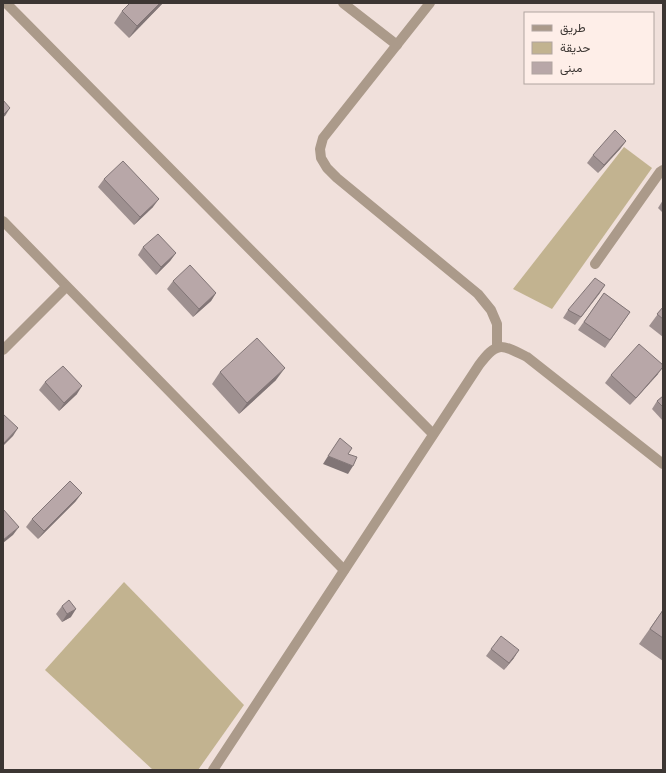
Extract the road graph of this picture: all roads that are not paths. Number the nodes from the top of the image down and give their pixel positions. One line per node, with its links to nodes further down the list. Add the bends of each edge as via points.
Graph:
1 (6, 3): 11 (street)
2 (343, 3): 4 (street)
3 (430, 3): 4 (street)
4 (397, 45): 9 (street, via 323,138 321,158 327,168 350,189 478,294 491,310 497,324)
5 (663, 170): 7 (street)
6 (3, 221): 8 (street)
7 (595, 264)
8 (66, 287): 10 (street); 13 (street)
9 (497, 347): 11 (street, via 489,351 478,365); 12 (street, via 507,347 527,357)
10 (3, 350)
11 (433, 434): 13 (street)
12 (663, 464)
13 (344, 570): 14 (street)
14 (213, 770)

